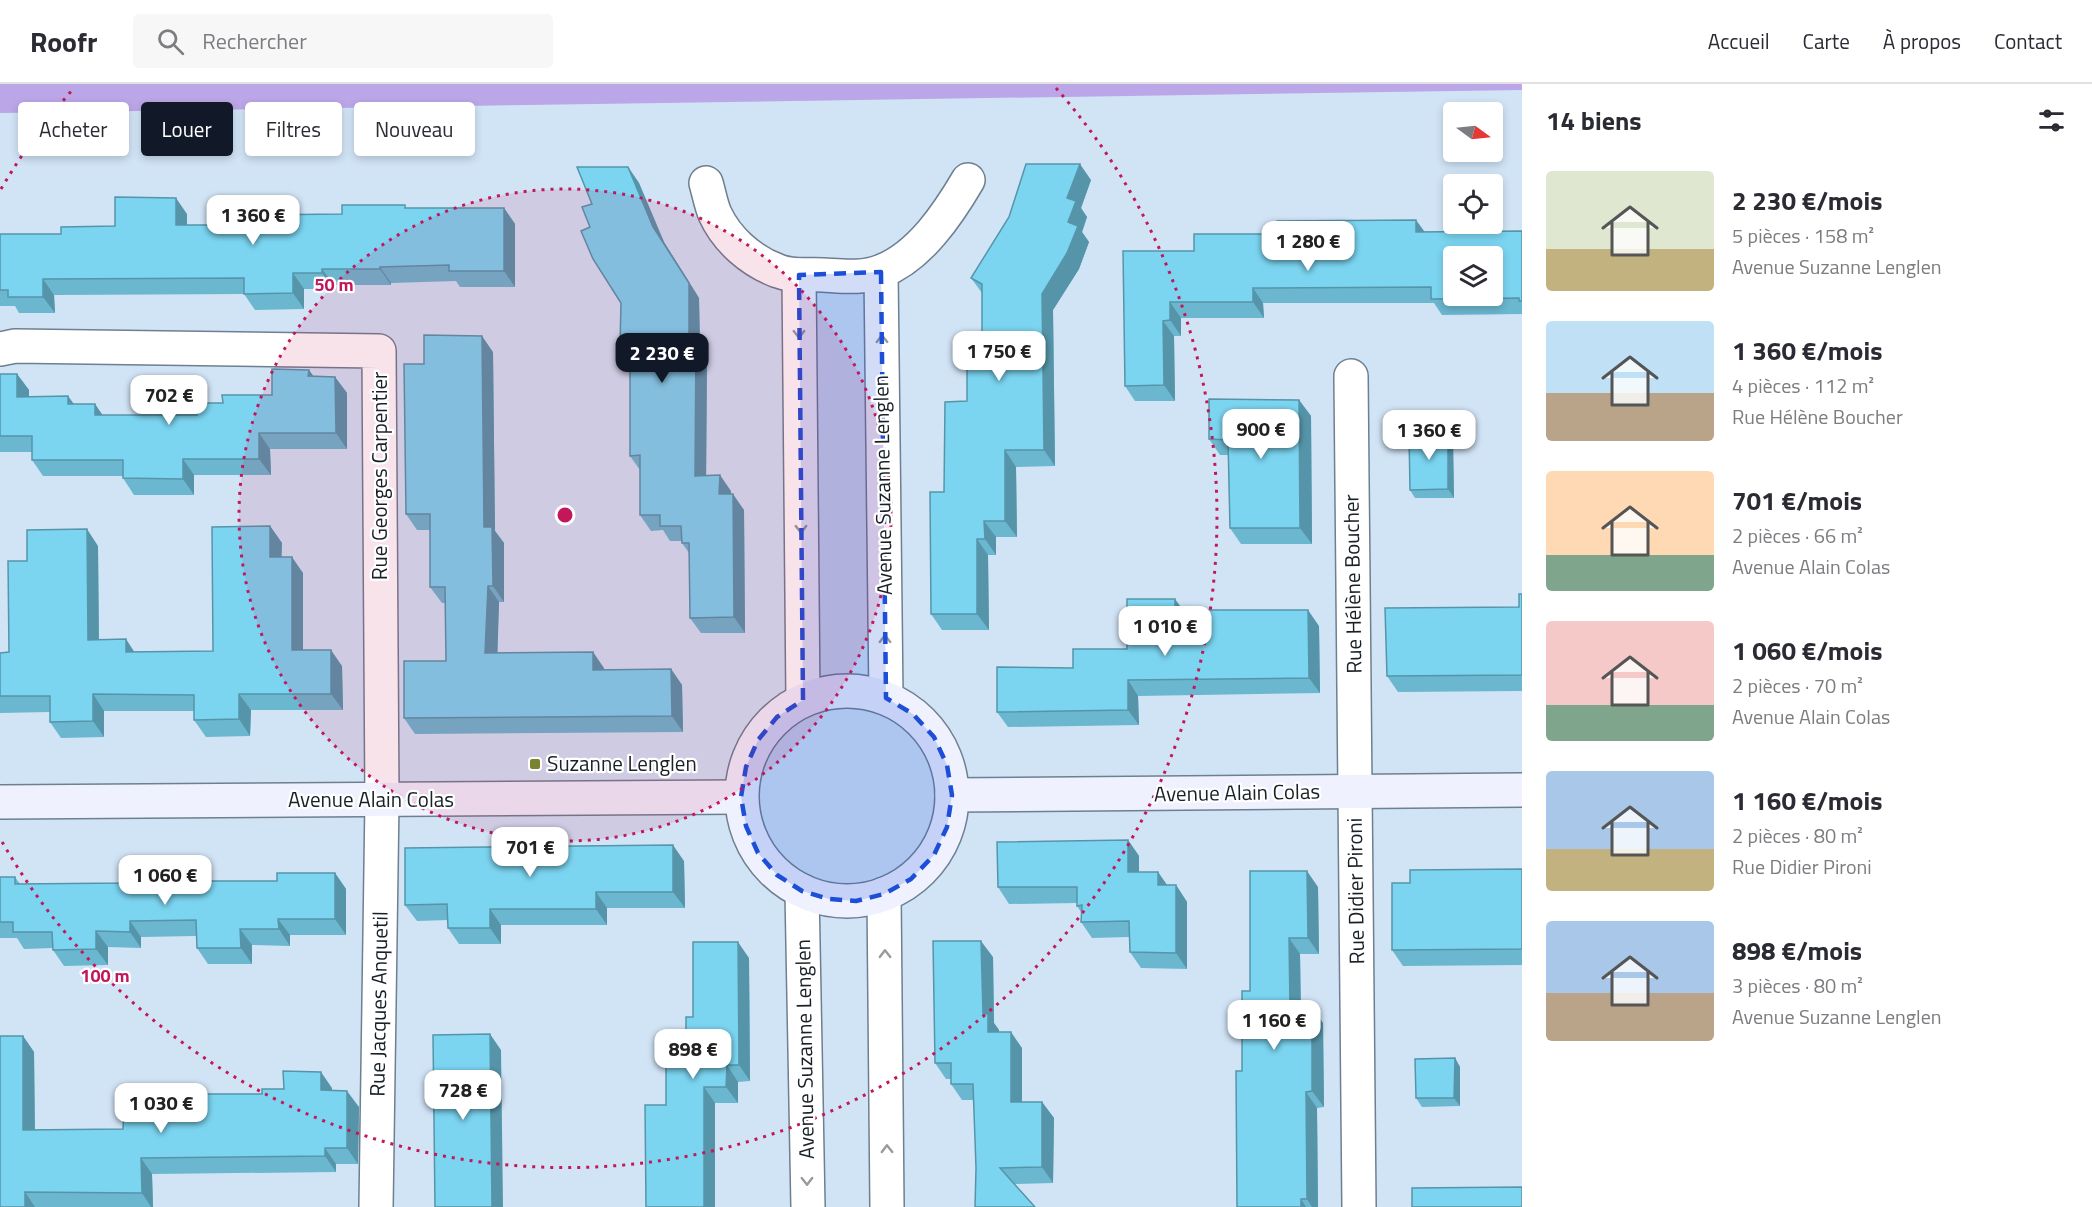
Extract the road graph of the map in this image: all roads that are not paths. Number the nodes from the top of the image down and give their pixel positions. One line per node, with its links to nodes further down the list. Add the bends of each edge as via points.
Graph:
1 (968, 180): 3 (street, via 935,231)
2 (706, 183): 4 (street, via 715,213 746,253 778,271)
3 (881, 272): 4 (street, via 858,276); 7 (street, Avenue Suzanne Lenglen, one-way to 3)
4 (799, 275): 8 (street, one-way to 8)
5 (0, 350): 13 (street, Rue Georges Carpentier, via 15,346 379,351)
6 (1351, 376): 10 (street, Rue Hélène Boucher)
7 (886, 698): 8 (street, via 858,691 830,692); 11 (street, via 913,714 934,737 947,765)
8 (803, 700): 12 (street, via 777,717 758,740 746,767)
9 (1522, 790): 10 (street, Avenue Alain Colas)
10 (1355, 792): 11 (street, Avenue Alain Colas); 20 (street, Rue Didier Pironi)
11 (952, 795): 16 (street, via 947,827 934,855 912,879)
12 (741, 797): 13 (street, Avenue Alain Colas); 15 (street, via 746,826 758,853 777,875)
13 (382, 800): 14 (street, Avenue Alain Colas); 17 (street, Rue Jacques Anquetil)
14 (0, 802)
15 (802, 891): 16 (street, via 829,900 856,901); 18 (street, Avenue Suzanne Lenglen, one-way to 18)
16 (884, 894): 19 (street, one-way to 16)
17 (376, 1207)
18 (808, 1207)
19 (887, 1207)
20 (1359, 1207)

